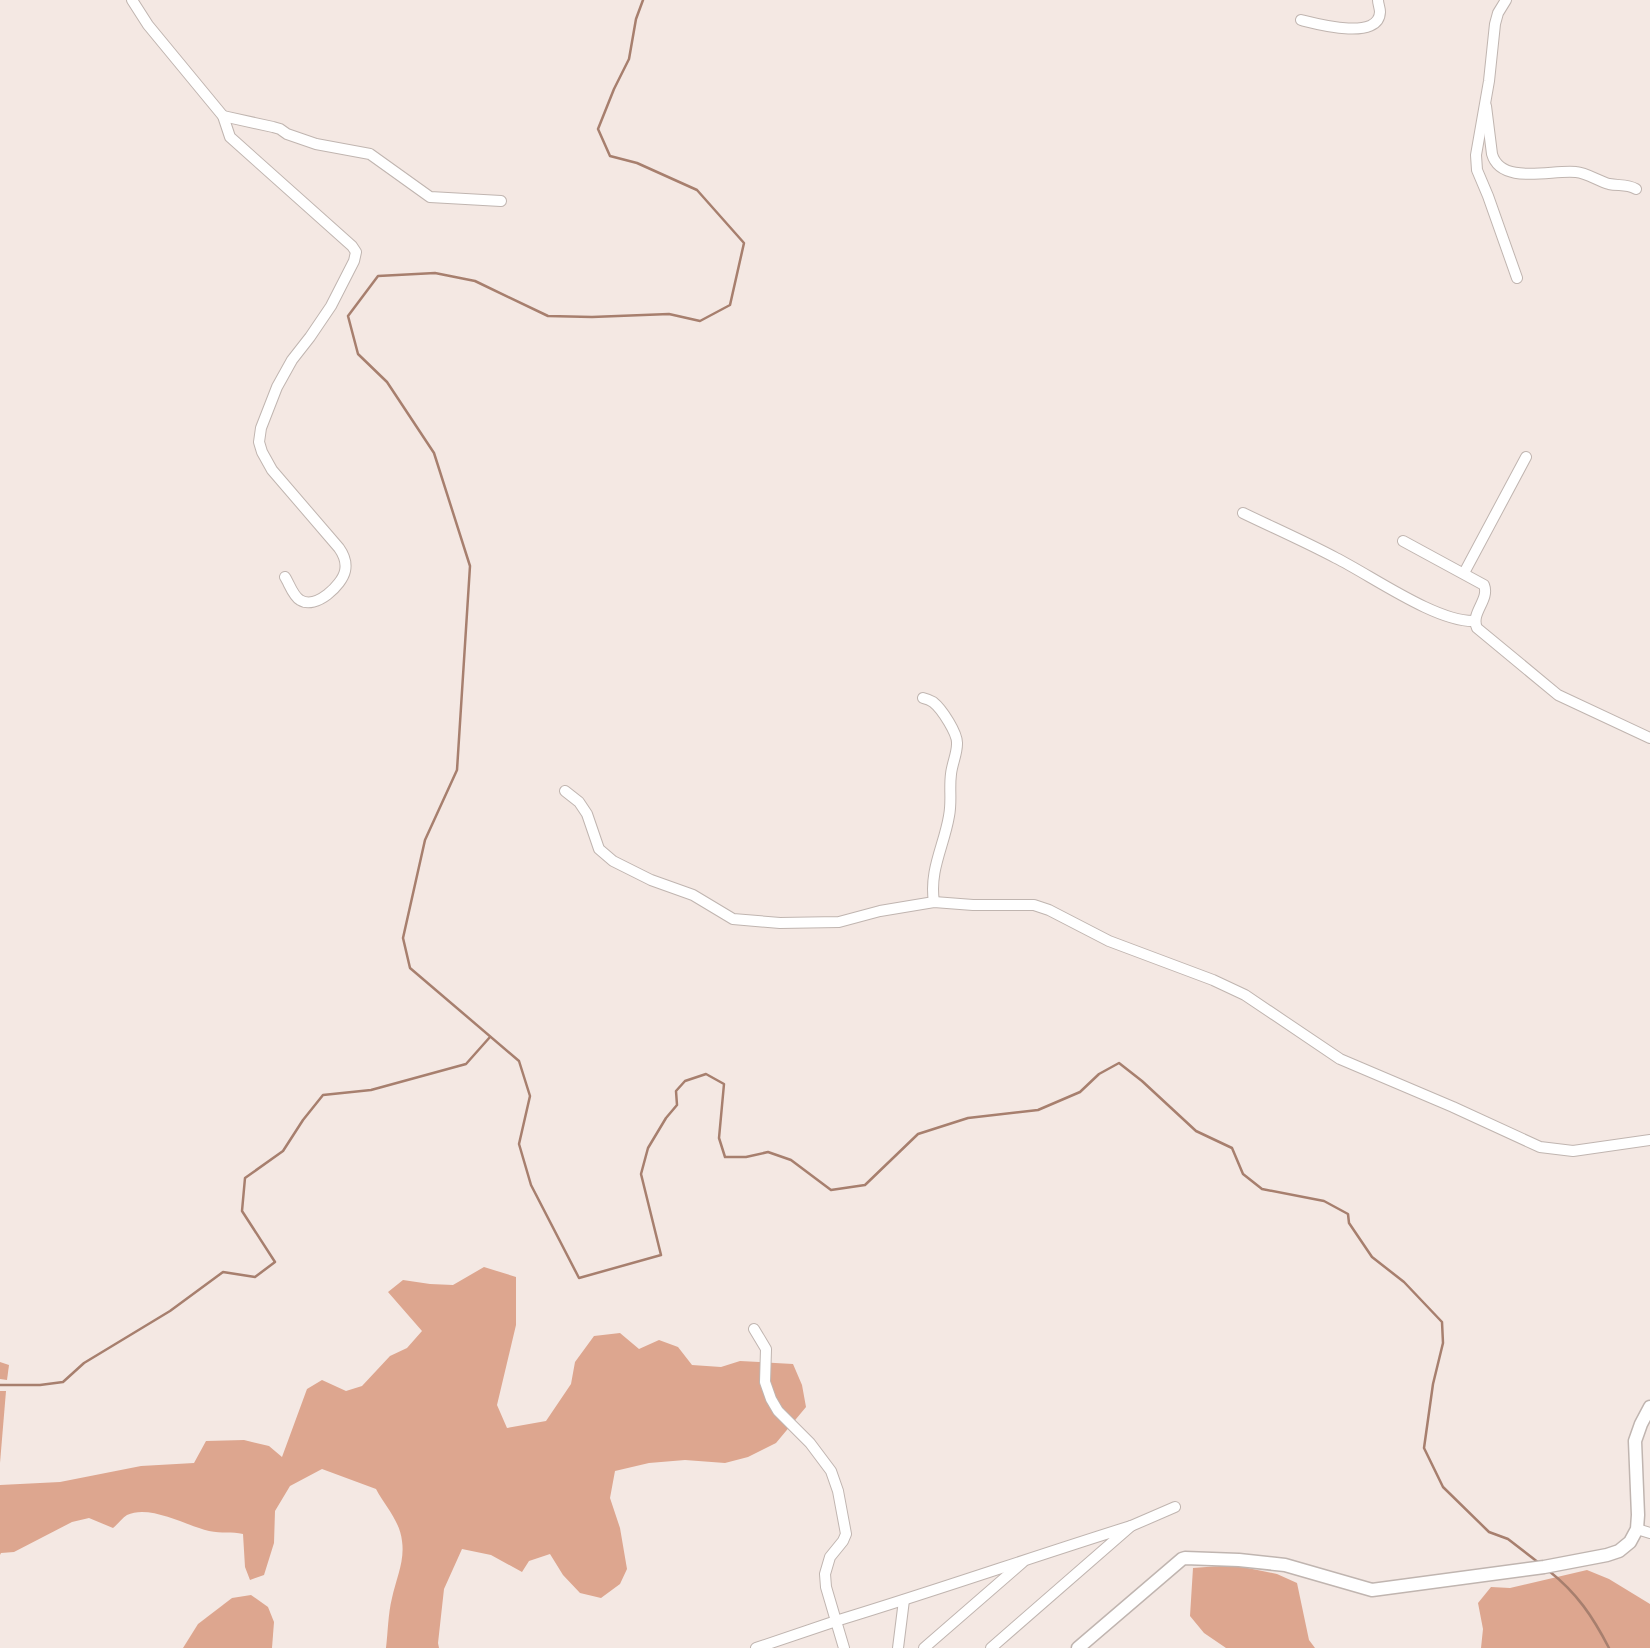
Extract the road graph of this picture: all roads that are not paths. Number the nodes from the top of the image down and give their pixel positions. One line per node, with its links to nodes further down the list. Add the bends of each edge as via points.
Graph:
1 (132, 0): 6 (street, via 148,25)
2 (1378, 0): 4 (street, via 1380,14 1363,29)
3 (1506, 0): 5 (street, via 1495,24)
4 (1301, 20)
5 (1486, 102): 7 (street, via 1492,154 1500,168 1536,174 1577,172); 9 (street, via 1476,155 1477,170)
6 (223, 116): 8 (street, via 280,128 287,134 316,144 370,154 430,197); 14 (street, via 230,137 356,252 331,306 277,387 259,442 272,470 340,548 346,569 331,593 313,601 298,599)
7 (1636, 189)
8 (501, 201)
9 (1517, 278)
10 (1526, 457): 13 (street)
11 (1243, 513): 15 (street, via 1336,558 1408,598 1454,619)
12 (1403, 541): 13 (street)
13 (1464, 573): 15 (street, via 1484,585 1486,590)
14 (285, 576)
15 (1474, 620): 17 (street, via 1477,628 1558,695)
16 (923, 698): 19 (street, via 932,700 940,708 958,741 951,774 949,819 933,877)
17 (1650, 738)
18 (565, 791): 19 (street, via 588,814 599,849 613,862 693,895 733,919 780,923 839,922)
19 (934, 902): 20 (street, via 1034,905 1049,910 1108,941 1245,995 1340,1060 1540,1147 1573,1151)
20 (1650, 1140)
21 (754, 1330): 29 (street, via 766,1349 765,1382 771,1399 778,1411 810,1443 830,1471 838,1492 846,1534 830,1557 825,1574)
22 (1650, 1407): 25 (street, via 1635,1441)
23 (1176, 1507): 24 (street)
24 (1131, 1526): 27 (street); 34 (street)
25 (1637, 1529): 26 (street); 35 (street, via 1630,1542 1608,1555 1378,1590 1285,1565 1182,1559)
26 (1650, 1533)
27 (1027, 1558): 28 (street); 33 (street)
28 (904, 1600): 29 (street); 32 (street)
29 (836, 1621): 30 (street); 31 (street)
30 (756, 1648)
31 (844, 1648)
32 (898, 1648)
33 (924, 1648)
34 (991, 1648)
35 (1078, 1648)

